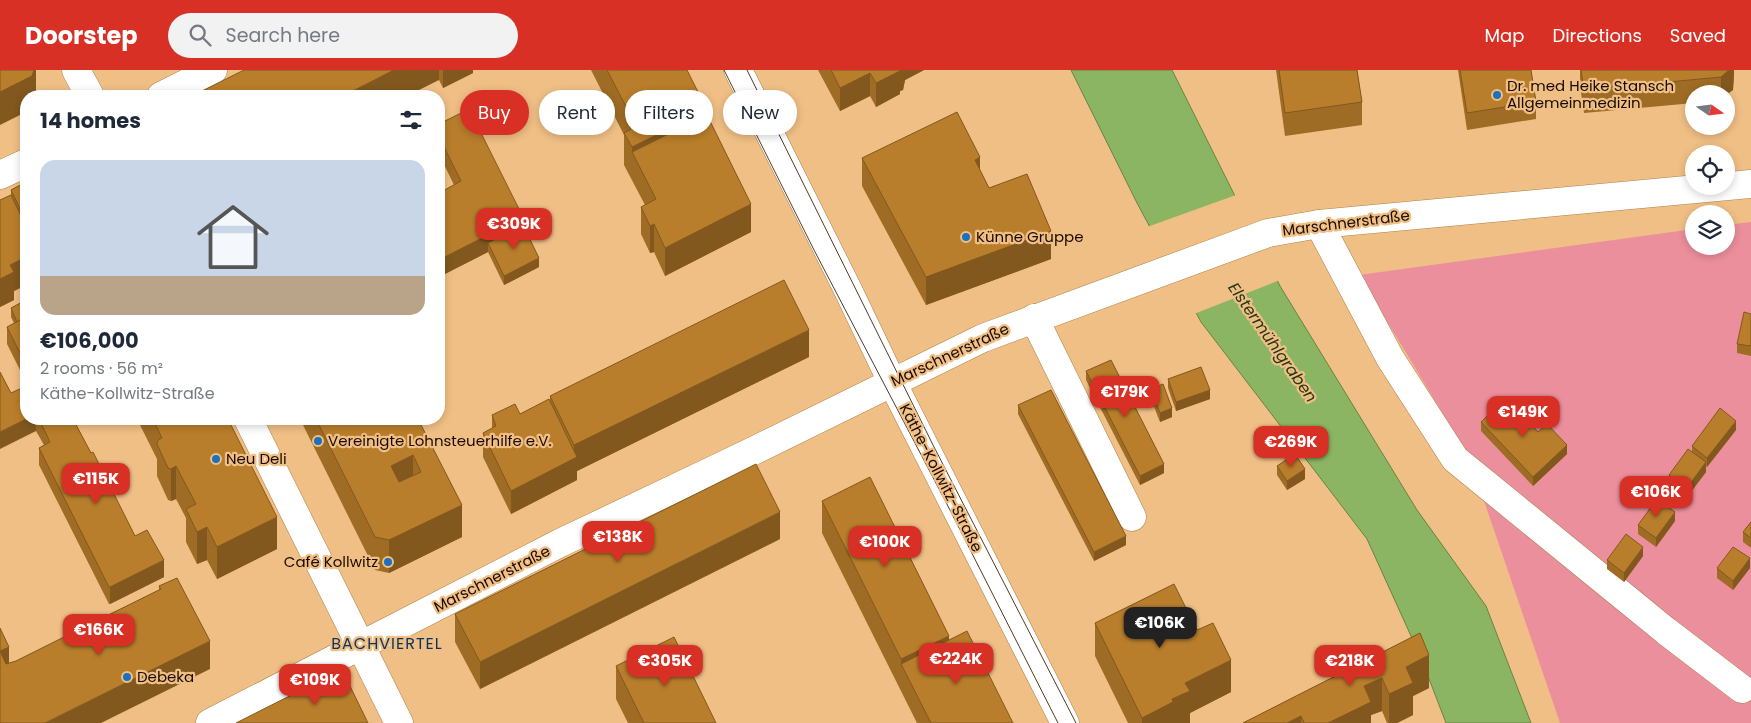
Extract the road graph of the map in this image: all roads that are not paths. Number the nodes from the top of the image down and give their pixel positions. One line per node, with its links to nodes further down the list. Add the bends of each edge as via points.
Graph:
1 (76, 70): 4 (main road)
2 (213, 70): 5 (main road)
3 (738, 70): 11 (main road, Käthe-Kollwitz-Straße)
4 (87, 90)
5 (172, 90)
6 (20, 166): 7 (main road)
7 (0, 176)
8 (1751, 184): 9 (main road, Marschnerstraße)
9 (1319, 224): 10 (main road, Marschnerstraße, via 1268,233); 15 (main road, via 1390,358 1455,459 1666,631)
10 (1034, 318): 11 (main road, Marschnerstraße, via 983,338); 13 (main road)
11 (892, 382): 14 (main road, Marschnerstraße, via 560,543); 18 (main road, Käthe-Kollwitz-Straße)
12 (251, 425): 14 (main road)
13 (1132, 517)
14 (360, 647): 16 (main road, Marschnerstraße); 17 (main road)
15 (1742, 688)
16 (210, 723)
17 (399, 723)
18 (1066, 723)

